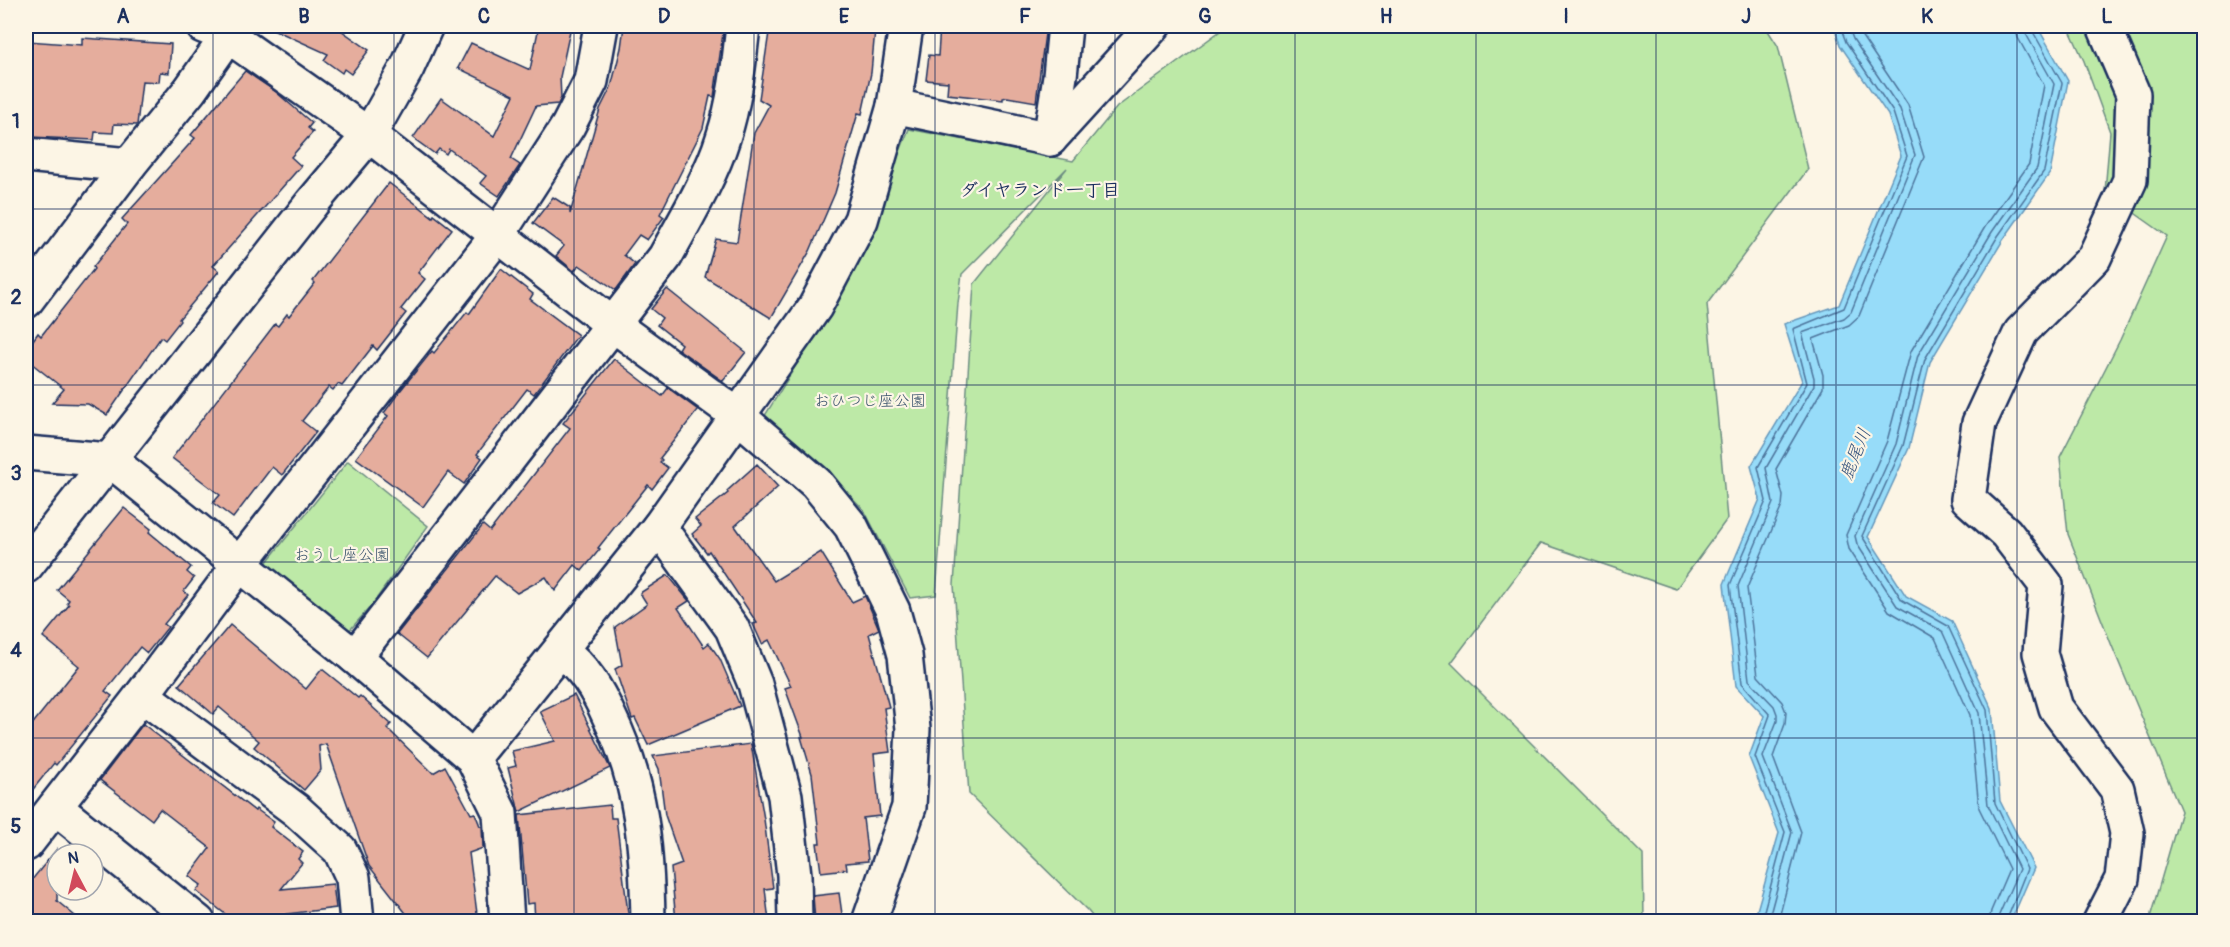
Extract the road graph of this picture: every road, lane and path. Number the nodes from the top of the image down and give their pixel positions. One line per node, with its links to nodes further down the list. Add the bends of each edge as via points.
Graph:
1 (426, 26): 10 (street)
2 (601, 26): 14 (street, via 591,81 568,126)
3 (743, 26): 16 (street, via 736,84 723,139 665,257)
4 (906, 26): 9 (street)
5 (1065, 26): 11 (street)
6 (1153, 26): 11 (street)
7 (2104, 26): 35 (street, via 2133,94 2130,180 2094,258 2021,332 1979,423 1968,499 2006,533 2046,585 2040,653 2056,708 2117,789 2127,833 2121,879)
8 (222, 29): 10 (street); 13 (street, via 190,90)
9 (894, 106): 11 (street); 17 (street, via 861,220 814,307)
10 (369, 135): 14 (street); 19 (street)
11 (1050, 139)
12 (26, 155): 13 (street)
13 (129, 165): 15 (street)
14 (497, 236): 16 (street); 21 (street)
15 (26, 301)
16 (612, 324): 17 (street); 24 (street)
17 (737, 416): 20 (street); 34 (street, via 816,483 851,526 893,611 905,655 913,729 909,807)
18 (26, 453): 19 (street)
19 (110, 460): 21 (street); 22 (street)
20 (659, 527): 23 (street); 33 (street, via 732,628 755,684 785,796)
21 (239, 565): 24 (street); 25 (street)
22 (26, 566)
23 (561, 650): 26 (street); 32 (street, via 578,664 602,700 624,747 638,802 647,866)
24 (355, 657): 26 (street)
25 (142, 695): 27 (street); 30 (street, via 296,810 340,850 353,878)
26 (473, 758): 31 (street, via 500,813)
27 (54, 807): 28 (street); 29 (street)
28 (26, 844)
29 (198, 921)
30 (357, 921)
31 (507, 921)
32 (648, 921)
33 (795, 921)
34 (869, 921)
35 (2100, 921)

